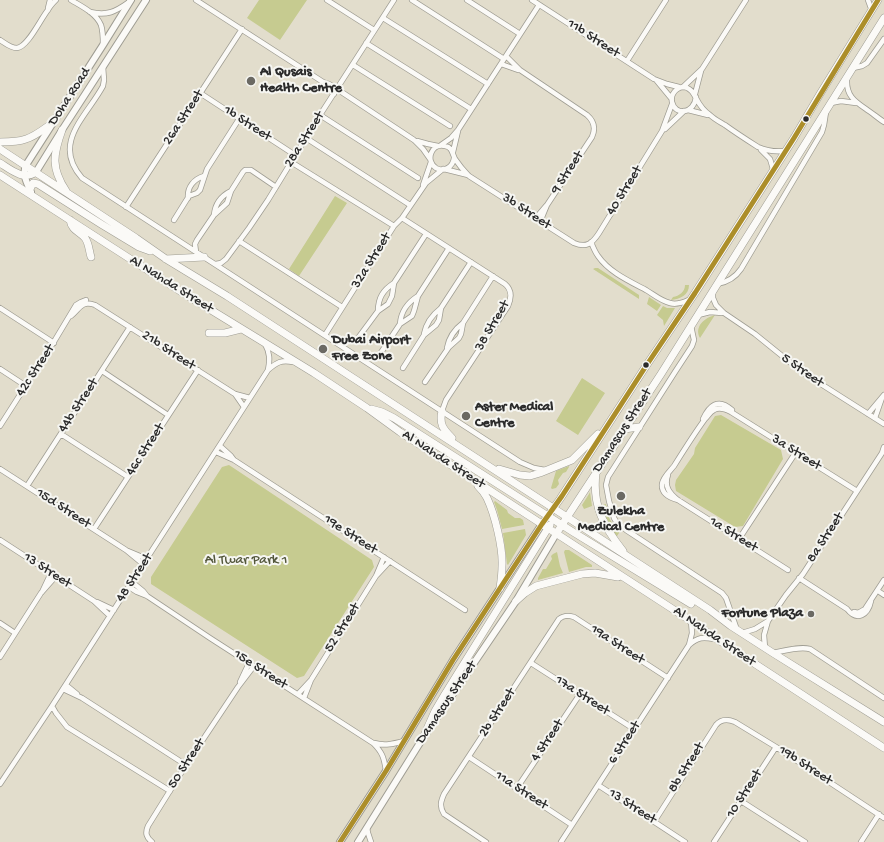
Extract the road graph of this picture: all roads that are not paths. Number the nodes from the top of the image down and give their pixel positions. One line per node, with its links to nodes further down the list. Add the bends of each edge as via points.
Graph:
1 (50, 0): 17 (street)
2 (56, 0): 17 (street)
3 (71, 0): 18 (street)
4 (131, 0): 18 (street, via 110,13); 28 (main road, Doha Road)
5 (146, 0): 33 (main road, Doha Road)
6 (196, 0): 22 (street)
7 (326, 0): 23 (street)
8 (394, 0): 20 (street, 28a Street)
9 (412, 0): 29 (street, 9 Street)
10 (467, 0): 24 (street)
11 (532, 0): 16 (street, 11b Street)
12 (666, 0): 30 (street)
13 (746, 0): 35 (street)
14 (868, 0): 19 (street)
15 (878, 0): 19 (main road, Damascus Street)
16 (539, 5): 24 (street); 30 (street, 11b Street)
17 (48, 10): 26 (street, via 22,46 12,47)
18 (88, 11): 28 (street, via 101,26)
19 (872, 11): 68 (main road, Damascus Street)
20 (383, 18): 23 (street, 28a Street); 40 (street)
21 (884, 18): 34 (main road, Damascus Street)
22 (242, 29): 39 (street); 43 (street, 26a Street)
23 (374, 30): 27 (street, 28a Street)
24 (520, 34): 29 (street)
25 (884, 39): 34 (street, via 867,63)
26 (0, 40)
27 (366, 43): 31 (street, 28a Street); 50 (street)
28 (103, 45): 56 (main road, Doha Road)
29 (505, 58): 32 (street); 36 (street, 9 Street)
30 (627, 61): 38 (street, 11b Street)
31 (353, 64): 42 (street, 28a Street); 58 (street)
32 (501, 64): 36 (street, 9 Street); 40 (street)
33 (103, 66): 59 (main road, Doha Road); 92 (street, via 103,86 74,131 70,153 74,167 82,178)
34 (853, 68): 37 (main road, Damascus Street)
35 (702, 69): 41 (street); 45 (street)
36 (520, 70): 91 (street, 9 Street, via 584,113 591,128 589,140)
37 (848, 75): 47 (main road, Damascus Street); 48 (street, via 848,91)
38 (654, 79): 41 (street, 11b Street); 46 (street, 11b Street)
39 (323, 82): 42 (street); 44 (street)
40 (488, 84): 50 (street)
41 (682, 87): 45 (street, via 690,89); 46 (street, via 674,91)
42 (337, 89): 44 (street, 28a Street); 63 (street)
43 (200, 93): 55 (street, 1b Street); 92 (street, 26a Street)
44 (334, 94): 53 (street, 28a Street)
45 (695, 96): 52 (street, via 694,105); 54 (street)
46 (671, 98): 49 (street)
47 (830, 103): 48 (street); 51 (main road, Damascus Street)
48 (857, 103): 57 (street)
49 (672, 104): 52 (street, via 677,109); 61 (street, 40 Street)
50 (472, 109): 60 (street)
51 (826, 110): 115 (main road, Damascus Street); 115 (street, via 822,132 741,269 733,278)
52 (686, 111): 54 (street); 61 (street, 40 Street)
53 (320, 115): 62 (street, 28a Street); 83 (street)
54 (710, 115): 66 (street)
55 (239, 119): 70 (street, 1b Street); 81 (street)
56 (54, 122): 64 (main road, via 26,139); 75 (main road, Doha Road)
57 (884, 122)
58 (450, 126)
59 (62, 130): 78 (main road, Doha Road); 88 (main road, via 55,152 55,166)
60 (458, 130): 65 (street); 69 (street)
61 (662, 131): 102 (street, 40 Street)
62 (306, 138): 70 (street, 28a Street); 90 (street)
63 (414, 140): 65 (street); 72 (street)
64 (0, 142)
65 (439, 146): 69 (street, via 446,146); 72 (street, via 432,151)
66 (758, 147): 68 (street, via 770,151); 77 (street, via 770,159)
67 (0, 149): 75 (main road, Al Nahda Street)
68 (785, 151): 77 (main road, Damascus Street)
69 (453, 152): 71 (street)
70 (295, 155): 73 (street, 28a Street)
71 (454, 158): 76 (street, via 451,165); 82 (street, 3b Street)
72 (430, 160): 76 (street, via 434,167); 85 (street, 32a Street)
73 (291, 162): 84 (street, 28a Street); 99 (street)
74 (0, 163): 80 (main road)
75 (26, 166): 78 (main road, Al Nahda Street); 80 (main road, Doha Road)
76 (444, 169): 82 (street, 3b Street); 85 (street, 32a Street)
77 (773, 170): 118 (main road, Damascus Street)
78 (36, 172): 80 (main road, via 31,176); 88 (main road, Al Nahda Street)
79 (0, 174): 87 (main road, Al Nahda Street)
80 (24, 176): 87 (main road)
81 (204, 176): 89 (street, via 200,190); 89 (street, via 188,190)
82 (469, 176): 95 (street, 3b Street)
83 (418, 178)
84 (276, 187): 86 (street, via 248,170 243,172); 101 (street, 28a Street)
85 (421, 189): 90 (street, 32a Street)
86 (231, 191): 93 (street, via 227,203); 93 (street, via 220,199)
87 (31, 192): 96 (main road, Al Nahda Street); 107 (main road, via 33,184 38,184 133,243)
88 (69, 194): 107 (main road, Al Nahda Street)
89 (188, 199): 97 (street)
90 (410, 204): 94 (street, 32a Street)
91 (548, 205): 95 (street, 9 Street); 98 (street, 9 Street)
92 (126, 207): 105 (street)
93 (214, 215): 105 (street, via 195,244)
94 (402, 218): 99 (street, 32a Street); 100 (street, 38 Street)
95 (535, 218): 98 (street, 3b Street)
96 (70, 220): 106 (main road, via 72,228 86,240); 130 (main road, Al Nahda Street)
97 (174, 220)
98 (540, 222): 103 (street, 3b Street, via 574,243)
99 (394, 226): 119 (street, 32a Street)
100 (426, 234): 104 (street, 38 Street); 114 (street)
101 (239, 241): 109 (street, 28a Street); 119 (street)
102 (591, 242): 103 (street, 40 Street); 118 (street, via 606,265 666,302 673,304)
103 (584, 245)
104 (449, 248): 110 (street, 38 Street); 117 (street)
105 (196, 252): 108 (street)
106 (90, 257)
107 (163, 257): 108 (main road); 164 (main road, Al Nahda Street)
108 (204, 257): 111 (street)
109 (226, 259): 111 (street, 28a Street); 112 (street)
110 (472, 262): 113 (street, 38 Street); 121 (street)
111 (216, 264): 112 (street)
112 (225, 271): 132 (street)
113 (493, 276): 126 (street); 152 (street, 38 Street, via 509,288 510,303 446,400)
114 (394, 283): 122 (street, via 382,294 378,302); 122 (street, via 390,302)
115 (717, 284): 116 (main road, Damascus Street)
116 (713, 290): 123 (street, 5 Street, via 714,302); 124 (main road, Damascus Street)
117 (418, 296): 127 (street, via 405,307); 127 (street, via 412,316)
118 (691, 299): 159 (main road, Damascus Street)
119 (342, 307): 132 (street, 32a Street)
120 (0, 308): 136 (street)
121 (441, 308): 133 (street, via 429,320); 133 (street, via 436,325)
122 (378, 311): 134 (street)
123 (724, 313): 124 (street, via 710,312); 153 (street, 5 Street, via 802,372)
124 (698, 315): 128 (main road, Damascus Street)
125 (71, 316): 129 (street, 21b Street, via 80,306 92,304); 136 (street, 42c Street)
126 (463, 323): 137 (street, via 452,334); 137 (street, via 459,338)
127 (400, 324): 138 (street)
128 (691, 326): 158 (street, via 694,340 692,346); 160 (main road, Damascus Street)
129 (130, 327): 142 (street, 21b Street); 144 (street, 44b Street)
130 (241, 329): 131 (main road); 135 (main road, Al Nahda Street)
131 (209, 333)
132 (325, 335): 152 (street)
133 (424, 335): 140 (street)
134 (358, 338)
135 (263, 342): 139 (main road, Al Nahda Street); 143 (street, via 270,358)
136 (54, 343): 146 (street, 42c Street)
137 (447, 349): 145 (street)
138 (380, 354)
139 (295, 362): 143 (street, 48 Street, via 279,362); 151 (main road, Al Nahda Street)
140 (403, 368)
141 (0, 369): 146 (street)
142 (198, 370): 147 (street, 21b Street); 154 (street, 46c Street)
143 (268, 370): 149 (street, 48 Street)
144 (102, 371): 154 (street); 161 (street, 44b Street)
145 (425, 382)
146 (26, 386): 157 (street, 42c Street)
147 (235, 394): 149 (street, 21b Street); 150 (street, 21b Street)
148 (883, 396): 153 (street); 155 (street)
149 (250, 398): 150 (street, 48 Street)
150 (244, 407): 162 (street, 48 Street)
151 (367, 408): 175 (main road, Al Nahda Street); 180 (main road, via 394,418)
152 (442, 411): 164 (main road, via 442,426); 171 (street, via 522,463)
153 (868, 414): 155 (street, 5 Street)
154 (168, 415): 174 (street, 46c Street)
155 (875, 418): 156 (street, 5 Street)
156 (884, 424)
157 (0, 426)
158 (639, 427): 160 (main road); 214 (street, via 606,482 615,520 626,530 722,593)
159 (606, 428): 171 (main road, via 570,462); 178 (main road, Damascus Street)
160 (624, 429): 172 (main road, Damascus Street)
161 (61, 434): 174 (street); 176 (street, 44b Street)
162 (220, 446): 165 (street, 48 Street); 168 (street, 19e Street)
163 (884, 447): 167 (street, 8a Street)
164 (462, 449): 169 (main road, Al Nahda Street)
165 (216, 452): 168 (street, 19e Street); 190 (street, 48 Street)
166 (796, 452): 173 (street, 3a Street, via 735,414 718,408 712,411 700,426); 177 (street, 3a Street); 185 (street)
167 (883, 452): 177 (street, 8a Street)
168 (234, 460): 189 (street, 19e Street)
169 (486, 464): 171 (main road, via 525,476); 178 (main road, Al Nahda Street)
170 (0, 469): 176 (street, 15d Street)
171 (546, 471)
172 (596, 471): 179 (main road, Damascus Street); 188 (main road, via 595,492 602,518)
173 (670, 471): 185 (street, 1a Street, via 662,484 667,495)
174 (128, 477): 183 (street, 46c Street)
175 (472, 479): 182 (main road, Al Nahda Street); 201 (main road, via 487,498 498,532 502,558)
176 (27, 486): 183 (street, 15d Street)
177 (857, 491): 196 (street, 8a Street)
178 (556, 510): 179 (main road, Al Nahda Street); 180 (main road, Damascus Street)
179 (566, 517): 181 (main road, Damascus Street); 188 (main road, Al Nahda Street)
180 (551, 518): 181 (main road); 182 (main road, Damascus Street)
181 (561, 525): 184 (main road, Damascus Street); 214 (main road)
182 (545, 526): 184 (main road, Al Nahda Street); 201 (main road, Damascus Street); 234 (main road, via 435,711)
183 (94, 529): 187 (street, 15d Street)
184 (556, 534): 197 (main road, Al Nahda Street); 206 (main road, Damascus Street)
185 (739, 539): 193 (street, 1a Street)
186 (0, 540): 194 (street, 13 Street)
187 (126, 550): 190 (street, 15d Street); 192 (street, 15d Street)
188 (627, 556): 214 (main road, Al Nahda Street)
189 (384, 557): 191 (street, 19e Street); 195 (street, 52 Street)
190 (147, 559): 192 (street, 48 Street)
191 (390, 561): 195 (street, 52 Street); 208 (street, 19e Street)
192 (143, 564): 199 (street, 48 Street)
193 (788, 570)
194 (53, 575): 205 (street, 13 Street); 215 (street)
195 (376, 576): 224 (street, 52 Street)
196 (799, 578): 202 (street, via 852,614 860,615 867,612); 212 (street, 8a Street)
197 (625, 579): 206 (main road, via 603,573 587,573 536,586); 211 (main road, Al Nahda Street)
198 (884, 580): 202 (street)
199 (132, 582): 200 (street, 48 Street); 204 (street, 15e Street)
200 (129, 587): 204 (street, 15e Street); 207 (street, 48 Street)
201 (500, 588): 235 (main road, Damascus Street, via 452,660)
202 (878, 591): 203 (street)
203 (884, 595)
204 (147, 596): 222 (street, 15e Street)
205 (94, 601): 207 (street, 13 Street); 209 (street, 13 Street)
206 (516, 601): 234 (main road, Damascus Street)
207 (114, 610): 209 (street, 48 Street)
208 (465, 610)
209 (110, 616): 225 (street, 48 Street)
210 (564, 616): 221 (street, 2b Street, via 558,621); 223 (street, 19a Street, via 574,617)
211 (691, 621): 216 (main road, Al Nahda Street); 217 (street, 6 Street)
212 (768, 621): 214 (street, 8a Street, via 756,629); 218 (street, 8a Street, via 764,635)
213 (0, 623): 215 (street)
214 (736, 630): 218 (main road, Al Nahda Street)
215 (15, 633): 220 (street)
216 (717, 639): 217 (street, via 699,638); 238 (main road, Al Nahda Street)
217 (689, 645): 223 (street, 6 Street)
218 (765, 648): 219 (main road, Al Nahda Street)
219 (773, 653): 229 (street, via 810,649); 232 (main road, Al Nahda Street)
220 (0, 657)
221 (531, 663): 227 (street, 17a Street); 239 (street, 2b Street)
222 (252, 665): 226 (street, 15e Street); 240 (street, 50 Street, via 241,678 238,687)
223 (668, 678): 233 (street, 6 Street)
224 (311, 680): 226 (street, 52 Street); 228 (street, 52 Street)
225 (64, 687): 230 (street, 48 Street); 240 (street)
226 (298, 694): 228 (street, 15e Street)
227 (580, 694): 233 (street, 17a Street); 244 (street, 4 Street)
228 (304, 698): 236 (street, 15e Street)
229 (884, 698)
230 (52, 706): 242 (street, 48 Street); 245 (street, via 67,727)
231 (725, 720): 237 (street, 19b Street, via 735,722); 249 (street, 8b Street, via 718,722)
232 (884, 722)
233 (634, 730): 243 (street, 6 Street)
234 (424, 738): 251 (main road, Damascus Street)
235 (404, 741): 236 (street, 15e Street, via 388,745); 241 (main road, Damascus Street)
236 (373, 742): 241 (street, 15e Street, via 381,751)
237 (776, 747): 246 (street, 10 Street); 247 (street, 19b Street)
238 (884, 748)
239 (469, 757): 244 (street, 11a Street); 256 (street, 2b Street, via 440,805 444,814)
240 (186, 765): 245 (street, 50 Street)
241 (386, 771): 253 (main road, Damascus Street)
242 (1, 782)
243 (598, 785): 249 (street, 13 Street); 250 (street, 6 Street)
244 (517, 788): 250 (street, 11a Street)
245 (170, 791): 252 (street, 50 Street, via 146,830 146,835)
246 (741, 801): 259 (street, 10 Street); 260 (street)
247 (879, 814): 248 (street, 19b Street); 261 (street)
248 (884, 818)
249 (654, 822): 258 (street, 13 Street)
250 (572, 824): 257 (street, 6 Street)
251 (367, 828): 254 (main road, Damascus Street); 255 (street)
252 (152, 842)
253 (340, 842)
254 (358, 842)
255 (371, 842)
256 (486, 842)
257 (561, 842)
258 (685, 842)
259 (714, 842)
260 (805, 842)
261 (861, 842)

